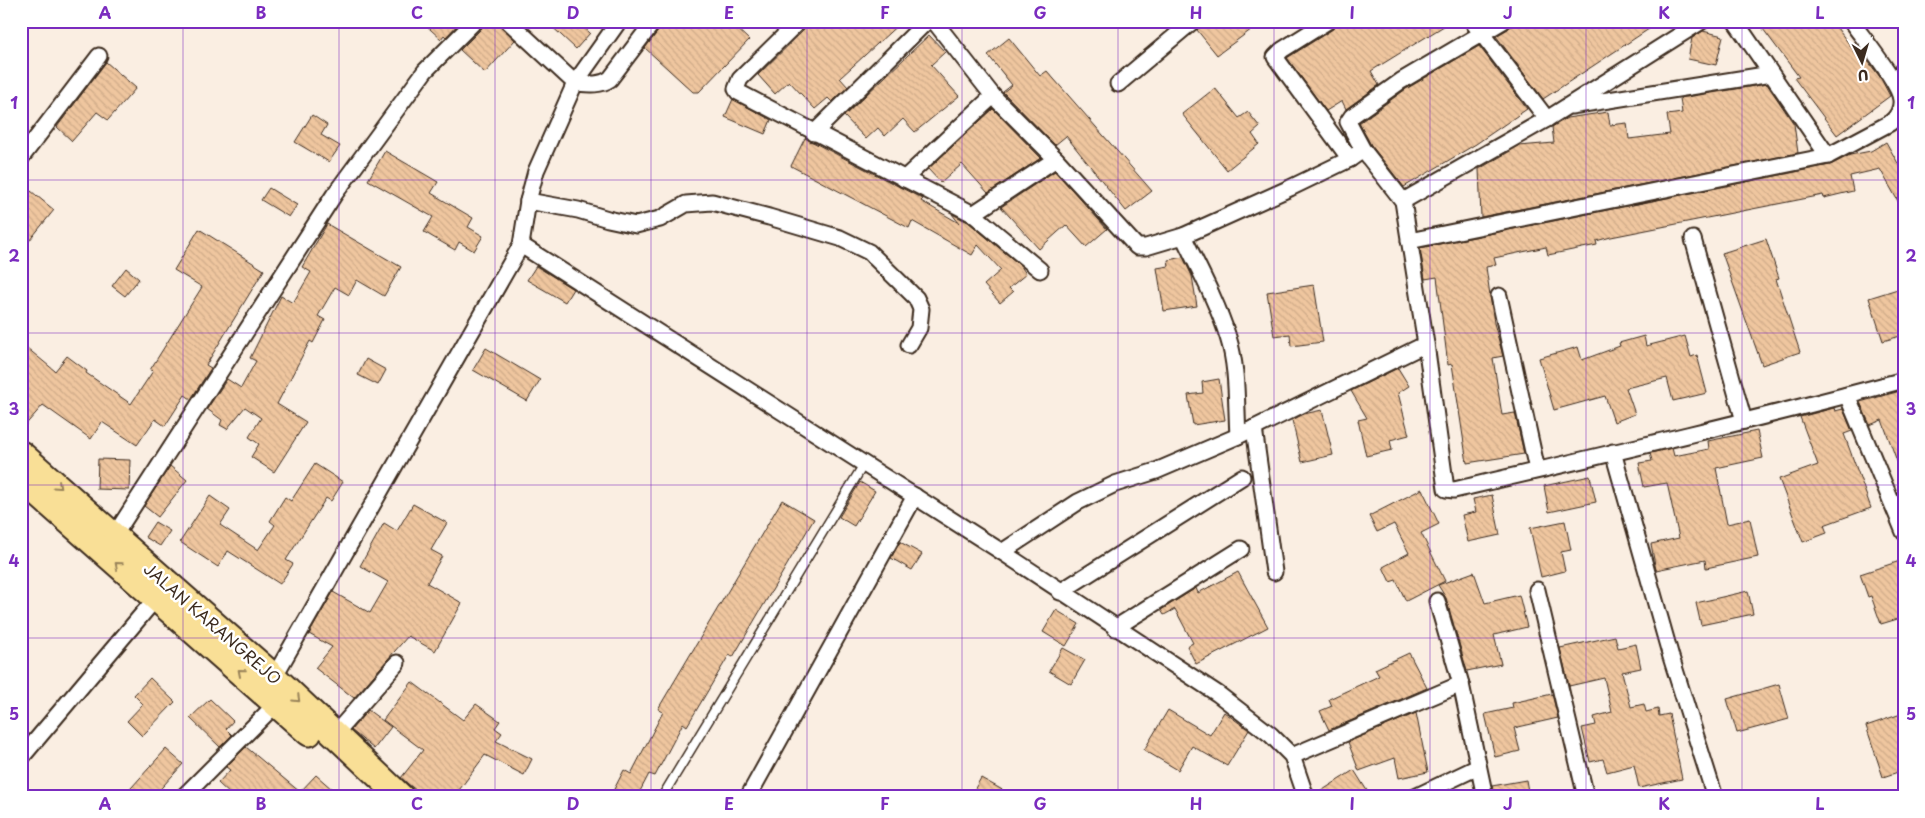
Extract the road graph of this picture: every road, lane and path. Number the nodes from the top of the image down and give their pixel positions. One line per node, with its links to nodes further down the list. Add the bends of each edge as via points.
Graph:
1 (475, 21): 55 (street, via 425,71 334,196)
2 (508, 21): 18 (street)
3 (619, 21): 18 (street)
4 (654, 21): 18 (street, via 605,83)
5 (800, 21): 24 (street, via 740,79 736,89)
6 (927, 21): 24 (street)
7 (934, 21): 20 (street)
8 (1193, 21): 19 (street)
9 (1328, 21): 29 (street, via 1275,57)
10 (1472, 21): 15 (street)
11 (1503, 21): 15 (street)
12 (1702, 21): 21 (street)
13 (1735, 21): 17 (street)
14 (1851, 21): 23 (street, via 1895,84 1901,98)
15 (1482, 34): 22 (street); 25 (street, via 1401,81 1352,116 1348,122 1350,129)
16 (98, 56): 27 (street)
17 (1771, 74): 21 (street); 26 (street)
18 (575, 83): 31 (street, via 536,171)
19 (1118, 84)
20 (993, 96): 28 (street); 30 (street)
21 (1562, 108): 22 (street)
22 (1547, 119): 32 (street)
23 (1900, 122): 26 (street)
24 (814, 133): 30 (street)
25 (1363, 150): 29 (street); 32 (street)
26 (1828, 156): 36 (street)
27 (21, 158)
28 (1056, 159): 33 (street); 34 (street, via 1137,247 1146,248)
29 (1350, 159): 34 (street)
30 (904, 179): 33 (street)
31 (528, 200): 37 (street); 41 (street, via 636,225 660,219 686,204 712,202 840,238 869,252 916,298 920,309 919,328)
32 (1403, 201): 36 (street)
33 (973, 214): 38 (street)
34 (1183, 236): 46 (street, via 1228,338 1236,389)
35 (1694, 239): 44 (street)
36 (1409, 242): 40 (street)
37 (521, 245): 49 (street); 65 (street)
38 (1040, 270)
39 (1499, 296): 50 (street)
40 (1426, 344): 45 (street); 50 (street, via 1446,489 1454,490)
41 (910, 345)
42 (1904, 380): 43 (street)
43 (1847, 395): 44 (street); 54 (street)
44 (1744, 421): 47 (street)
45 (1254, 428): 46 (street); 58 (street)
46 (1238, 436): 57 (street, via 1156,471 1115,484 1078,502)
47 (1613, 452): 50 (street); 81 (street)
48 (21, 454): 55 (main road, JALAN KARANGREJO, one-way to 55)
49 (864, 464): 53 (street); 75 (lane)
50 (1538, 470)
51 (1242, 477): 60 (street)
52 (21, 480): 61 (main road, JALAN KARANGREJO, one-way to 52)
53 (915, 496): 57 (street); 76 (street)
54 (1904, 532)
55 (114, 536): 65 (main road, JALAN KARANGREJO)
56 (1241, 548): 63 (street)
57 (1002, 552): 60 (street)
58 (1274, 572)
59 (1537, 590): 80 (street)
60 (1060, 592): 63 (street)
61 (156, 598): 67 (main road, JALAN KARANGREJO, one-way to 61); 70 (street)
62 (1437, 601): 66 (street)
63 (1115, 628): 69 (street, via 1218,694 1271,735)
64 (397, 663): 68 (street)
65 (274, 677): 68 (main road, JALAN KARANGREJO, one-way to 68)
66 (1461, 684): 69 (street); 71 (street)
67 (276, 704): 72 (street); 73 (main road, JALAN KARANGREJO)
68 (334, 735): 74 (main road, JALAN KARANGREJO)
69 (1292, 756): 77 (street)
70 (21, 758)
71 (1478, 767): 78 (street); 79 (street)
72 (183, 797)
73 (382, 797)
74 (401, 797)
75 (662, 797)
76 (748, 797)
77 (1306, 797)
78 (1415, 797)
79 (1485, 797)
80 (1586, 797)
81 (1714, 797)

